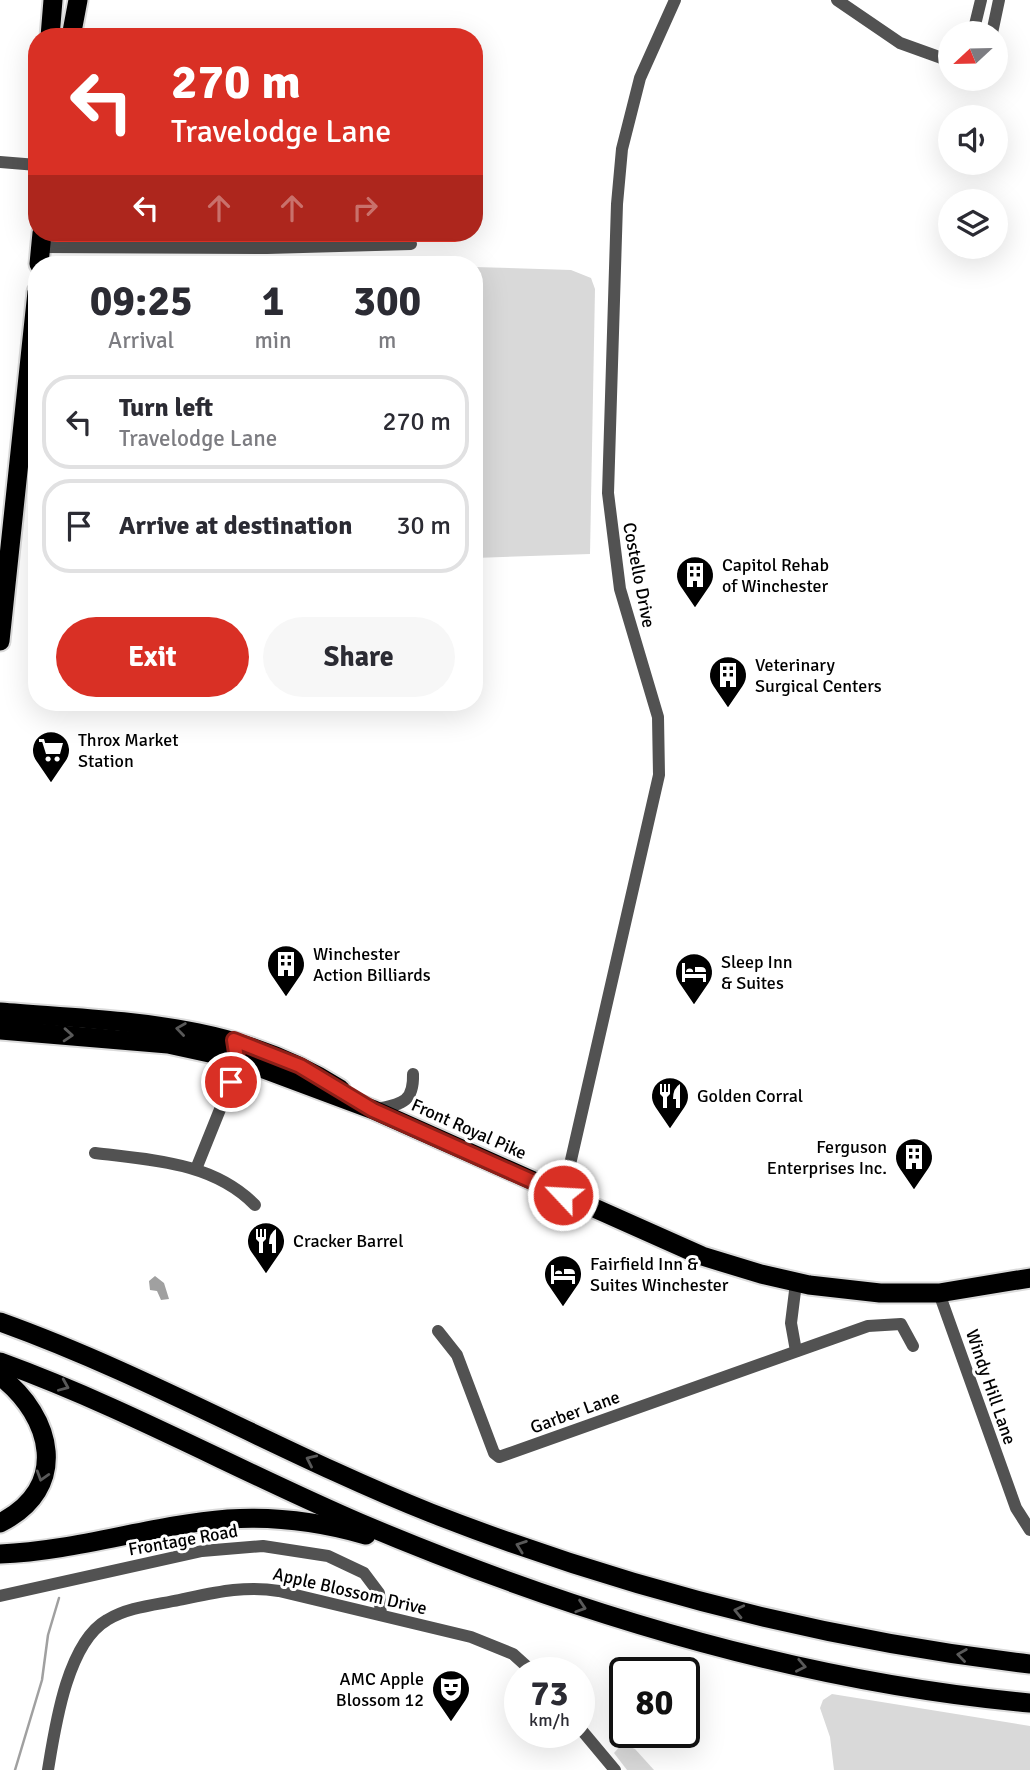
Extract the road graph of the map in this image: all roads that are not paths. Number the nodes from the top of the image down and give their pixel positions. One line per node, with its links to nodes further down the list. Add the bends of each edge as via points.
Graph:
1 (53, 0): 9 (highway)
2 (78, 0): 10 (highway)
3 (675, 0): 26 (street, Costello Drive, via 640,78 622,149 608,493 622,598 657,717 659,775)
4 (837, 0): 11 (street, via 894,40)
5 (981, 0): 7 (street)
6 (999, 0): 8 (street)
7 (977, 21)
8 (995, 21)
9 (51, 28)
10 (73, 28)
11 (938, 56)
12 (0, 162): 13 (street)
13 (28, 164)
14 (411, 244): 15 (street)
15 (40, 248)
16 (28, 377): 17 (highway)
17 (1, 633)
18 (0, 1012): 21 (highway, Front Royal Pike, one-way to 18, via 173,1028)
19 (9, 1031): 20 (highway); 21 (highway, Front Royal Pike, one-way to 21)
20 (0, 1040)
21 (235, 1049): 23 (highway, Front Royal Pike); 25 (street, via 231,1082)
22 (413, 1073): 23 (street, via 414,1089 409,1098)
23 (373, 1110): 26 (highway, Front Royal Pike)
24 (94, 1153): 25 (street)
25 (196, 1169): 27 (street, via 243,1192)
26 (563, 1195): 29 (highway, Front Royal Pike, via 702,1256)
27 (255, 1205)
28 (1030, 1278): 30 (highway, Front Royal Pike)
29 (796, 1283): 30 (highway, Front Royal Pike, via 880,1293); 34 (street, via 791,1323)
30 (939, 1293): 38 (street, Windy Hill Lane, via 1016,1508)
31 (0, 1322): 44 (highway, one-way to 31, via 926,1650 789,1623 677,1596 552,1557 431,1513 92,1358)
32 (438, 1331): 34 (street, Garber Lane, via 457,1355 499,1457)
33 (913, 1346): 34 (street, Garber Lane, via 906,1328 896,1323 868,1326)
34 (796, 1351)
35 (0, 1362): 40 (highway, one-way to 40, via 94,1399)
36 (0, 1376): 37 (highway, one-way to 37, via 34,1411 44,1433 47,1458 43,1480 29,1503)
37 (0, 1523)
38 (1030, 1530)
39 (0, 1553): 40 (highway, via 207,1522 271,1519 332,1527)
40 (448, 1559): 45 (highway, one-way to 45, via 583,1608 752,1655 908,1686)
41 (0, 1596): 42 (street, Frontage Road, via 210,1549 263,1546 328,1556 364,1573 379,1593)
42 (381, 1615): 43 (street, Apple Blossom Drive, via 488,1643); 47 (street, Apple Blossom Drive, via 251,1588 116,1615 93,1630 76,1656)
43 (516, 1657)
44 (1030, 1664)
45 (1030, 1703)
46 (595, 1746): 48 (street)
47 (48, 1770)
48 (615, 1770)

